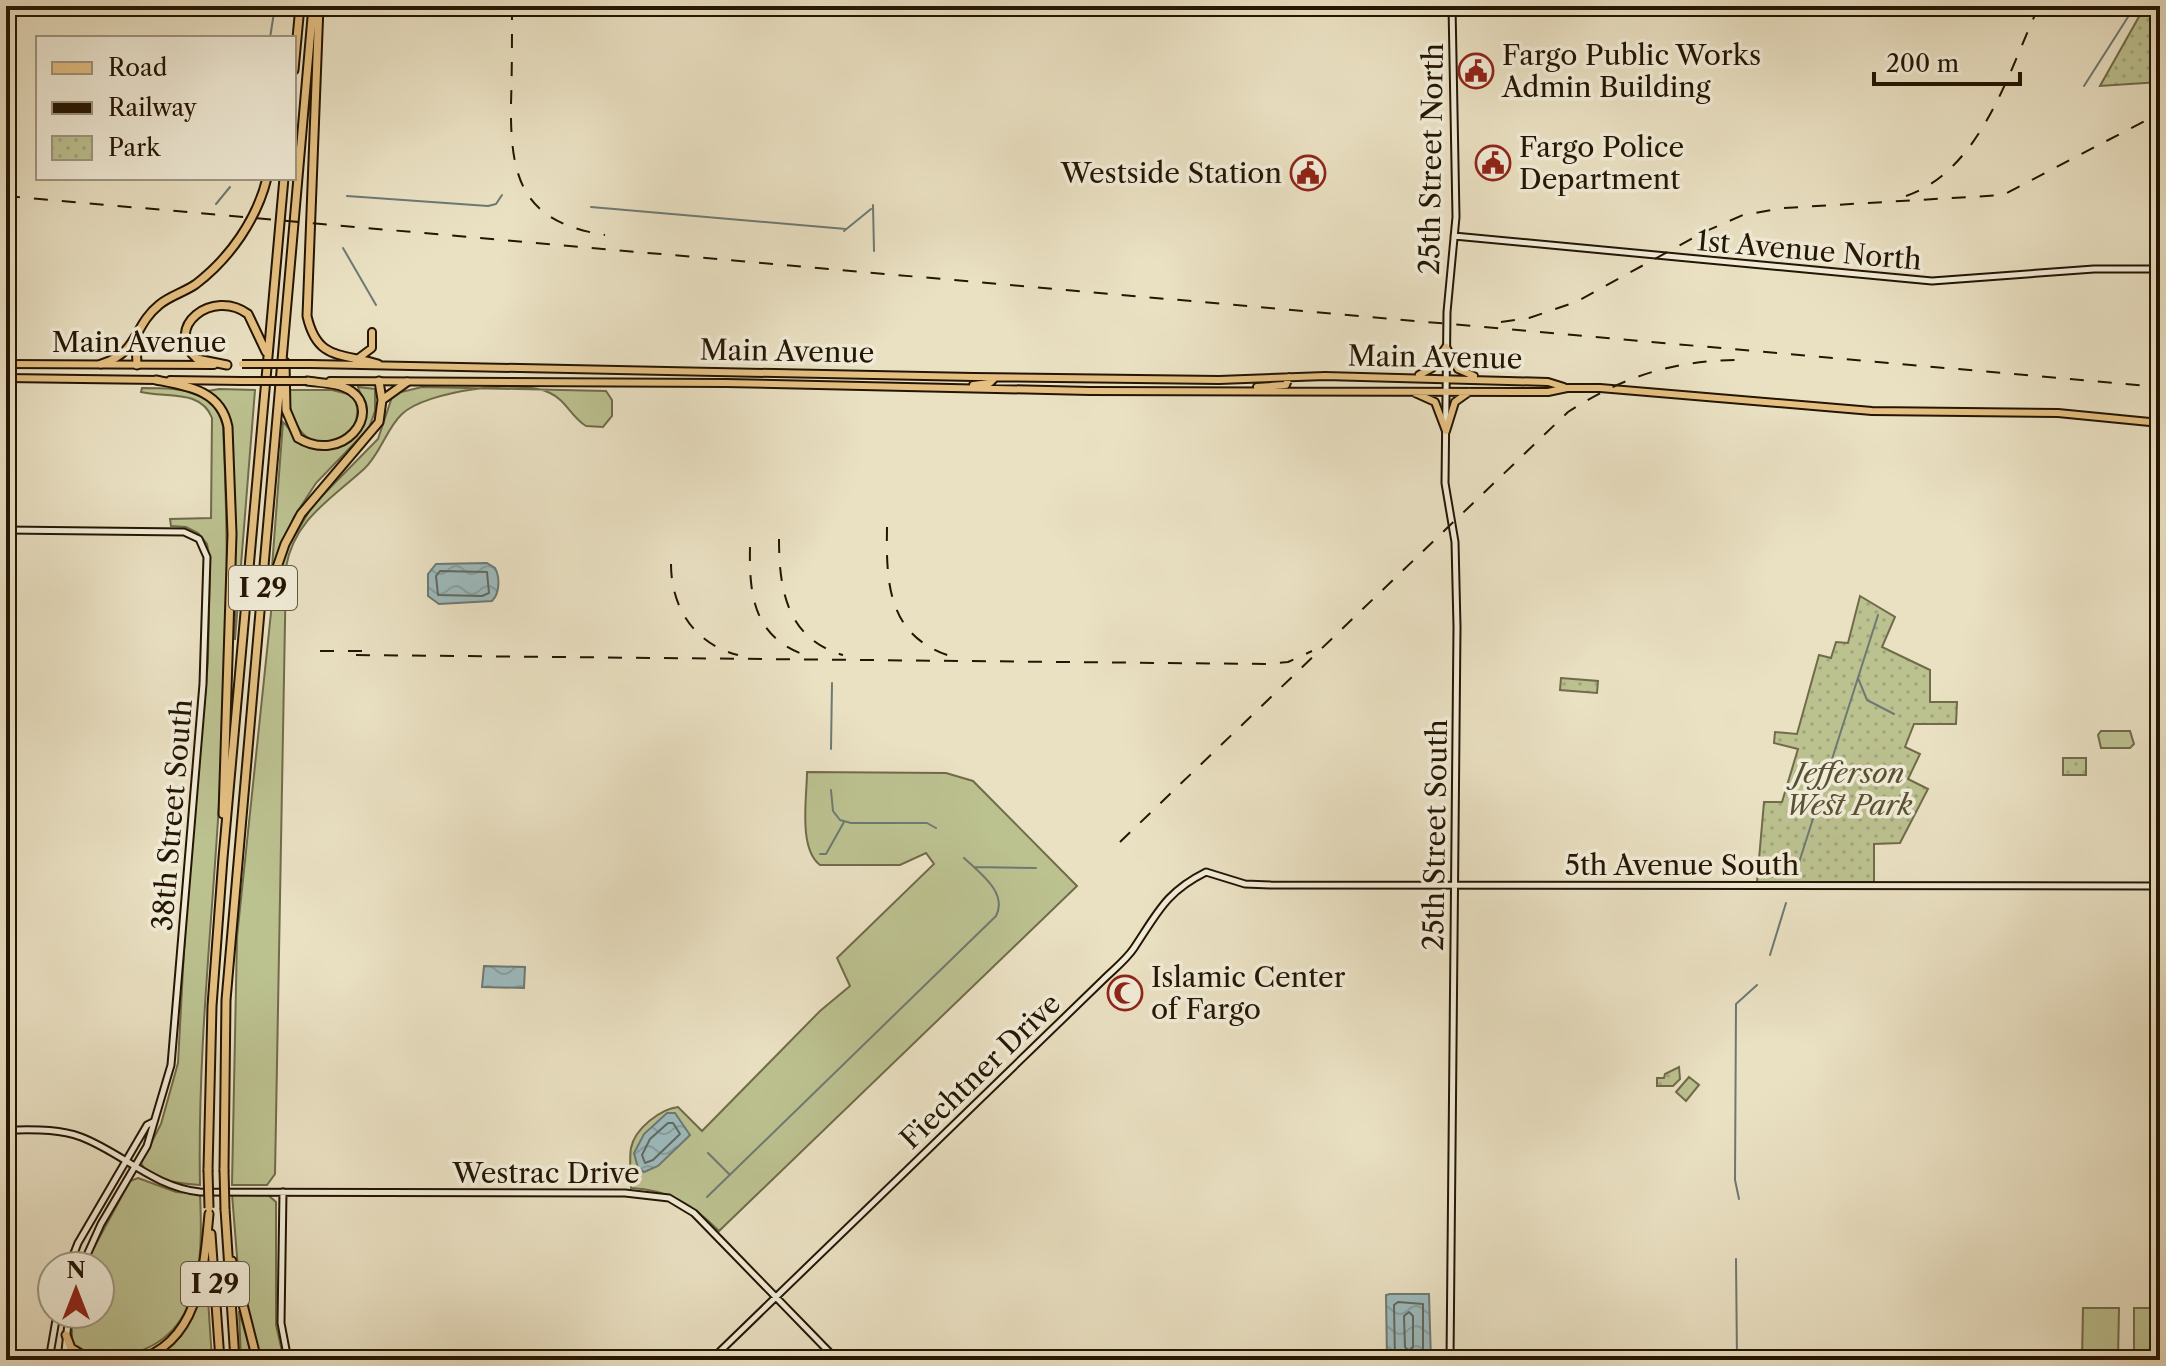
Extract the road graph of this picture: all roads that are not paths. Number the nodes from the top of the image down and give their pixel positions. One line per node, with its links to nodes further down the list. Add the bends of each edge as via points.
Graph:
1 (300, 6): 4 (highway)
2 (316, 6): 10 (highway, I 29); 15 (highway, via 307,316 312,336 324,350)
3 (1452, 6): 7 (street, 25th Street North)
4 (296, 47)
5 (266, 180): 12 (highway, via 233,248 195,285 160,303)
6 (284, 180): 14 (highway, I 29)
7 (1454, 236): 8 (street, 1st Avenue North, via 1932,281); 9 (street, 25th Street North)
8 (2160, 269)
9 (1447, 312): 13 (street, 25th Street South)
10 (284, 324): 30 (highway, via 286,410 293,431 317,447 343,442 359,424 359,399 347,388); 43 (highway, I 29)
11 (372, 332): 15 (main road, via 372,348)
12 (138, 335): 17 (highway, via 118,359); 20 (highway)
13 (1446, 347): 23 (main road, via 1428,372); 26 (street, 25th Street South); 28 (main road, via 1458,369)
14 (267, 356): 21 (highway, via 248,314 226,304 210,306 190,321 187,345 197,359); 44 (highway, I 29)
15 (359, 359): 18 (main road); 19 (highway)
16 (6, 364): 17 (main road, Main Avenue)
17 (101, 364): 20 (main road, Main Avenue)
18 (343, 364): 19 (main road, Main Avenue); 21 (main road, Main Avenue, bridge)
19 (378, 364): 25 (main road, Main Avenue); 31 (main road)
20 (137, 365): 21 (main road, Main Avenue); 27 (main road)
21 (227, 365)
22 (1289, 377): 23 (main road, Main Avenue); 25 (main road, Main Avenue); 37 (main road, via 1286,385)
23 (1406, 377): 26 (main road, Main Avenue)
24 (6, 378): 27 (main road, Main Avenue)
25 (995, 378): 33 (main road)
26 (1445, 378): 28 (main road, Main Avenue); 36 (street, 25th Street South)
27 (138, 379): 29 (main road, Main Avenue)
28 (1481, 379): 34 (main road, Main Avenue)
29 (156, 380): 30 (main road, Main Avenue, bridge); 44 (highway, via 203,391 223,410 228,427 232,534)
30 (307, 381): 31 (main road, Main Avenue)
31 (379, 381): 32 (main road, Main Avenue); 39 (highway)
32 (407, 382): 33 (main road, Main Avenue); 39 (highway)
33 (951, 388): 37 (main road, Main Avenue)
34 (1567, 388): 38 (main road, Main Avenue); 40 (main road, Main Avenue, via 1872,411 2058,413)
35 (1388, 390): 36 (main road, Main Avenue); 37 (main road, Main Avenue); 41 (main road, via 1432,398)
36 (1446, 390): 38 (main road, Main Avenue); 41 (street, 25th Street South)
37 (1226, 391)
38 (1472, 391): 41 (main road, via 1455,402)
39 (382, 400): 43 (highway, via 373,433 301,514)
40 (2160, 423)
41 (1446, 431): 46 (street, 25th Street South, via 1457,627)
42 (6, 530): 48 (street, 38th Street South, via 174,531 192,533 206,551 206,637 173,1051)
43 (261, 614): 54 (highway, I 29, bridge, via 226,1000)
44 (223, 859): 53 (highway, I 29, bridge, via 212,1006)
45 (1206, 872): 46 (street, 5th Avenue South, via 1245,884); 57 (street, Fiechtner Drive, via 1179,886 1160,905 1132,951)
46 (1453, 886): 47 (street, 5th Avenue South); 71 (street, 25th Street South)
47 (2160, 886)
48 (153, 1122): 50 (street, 38th Street South); 51 (street, 38th Street South)
49 (6, 1130): 50 (street, Westrac Drive, via 69,1133)
50 (125, 1162): 51 (street, Westrac Drive); 55 (street, 38th Street South)
51 (134, 1168): 52 (street, Westrac Drive, via 191,1191); 56 (street, 38th Street South)
52 (283, 1192): 57 (street, Westrac Drive, via 652,1194 683,1204); 68 (street, via 281,1323)
53 (209, 1211): 64 (highway, via 204,1272 187,1319 165,1345); 65 (highway, I 29)
54 (227, 1244): 66 (highway, I 29); 67 (highway)
55 (78, 1250)
56 (90, 1250)
57 (776, 1297): 69 (street, Fiechtner Drive); 70 (street, Westrac Drive)
58 (54, 1330): 61 (street)
59 (67, 1330): 60 (street)
60 (66, 1335): 62 (street); 63 (highway, via 71,1348)
61 (49, 1360)
62 (64, 1360)
63 (91, 1360)
64 (136, 1360)
65 (220, 1360)
66 (235, 1360)
67 (257, 1360)
68 (288, 1360)
69 (711, 1360)
70 (837, 1360)
71 (1450, 1360)

